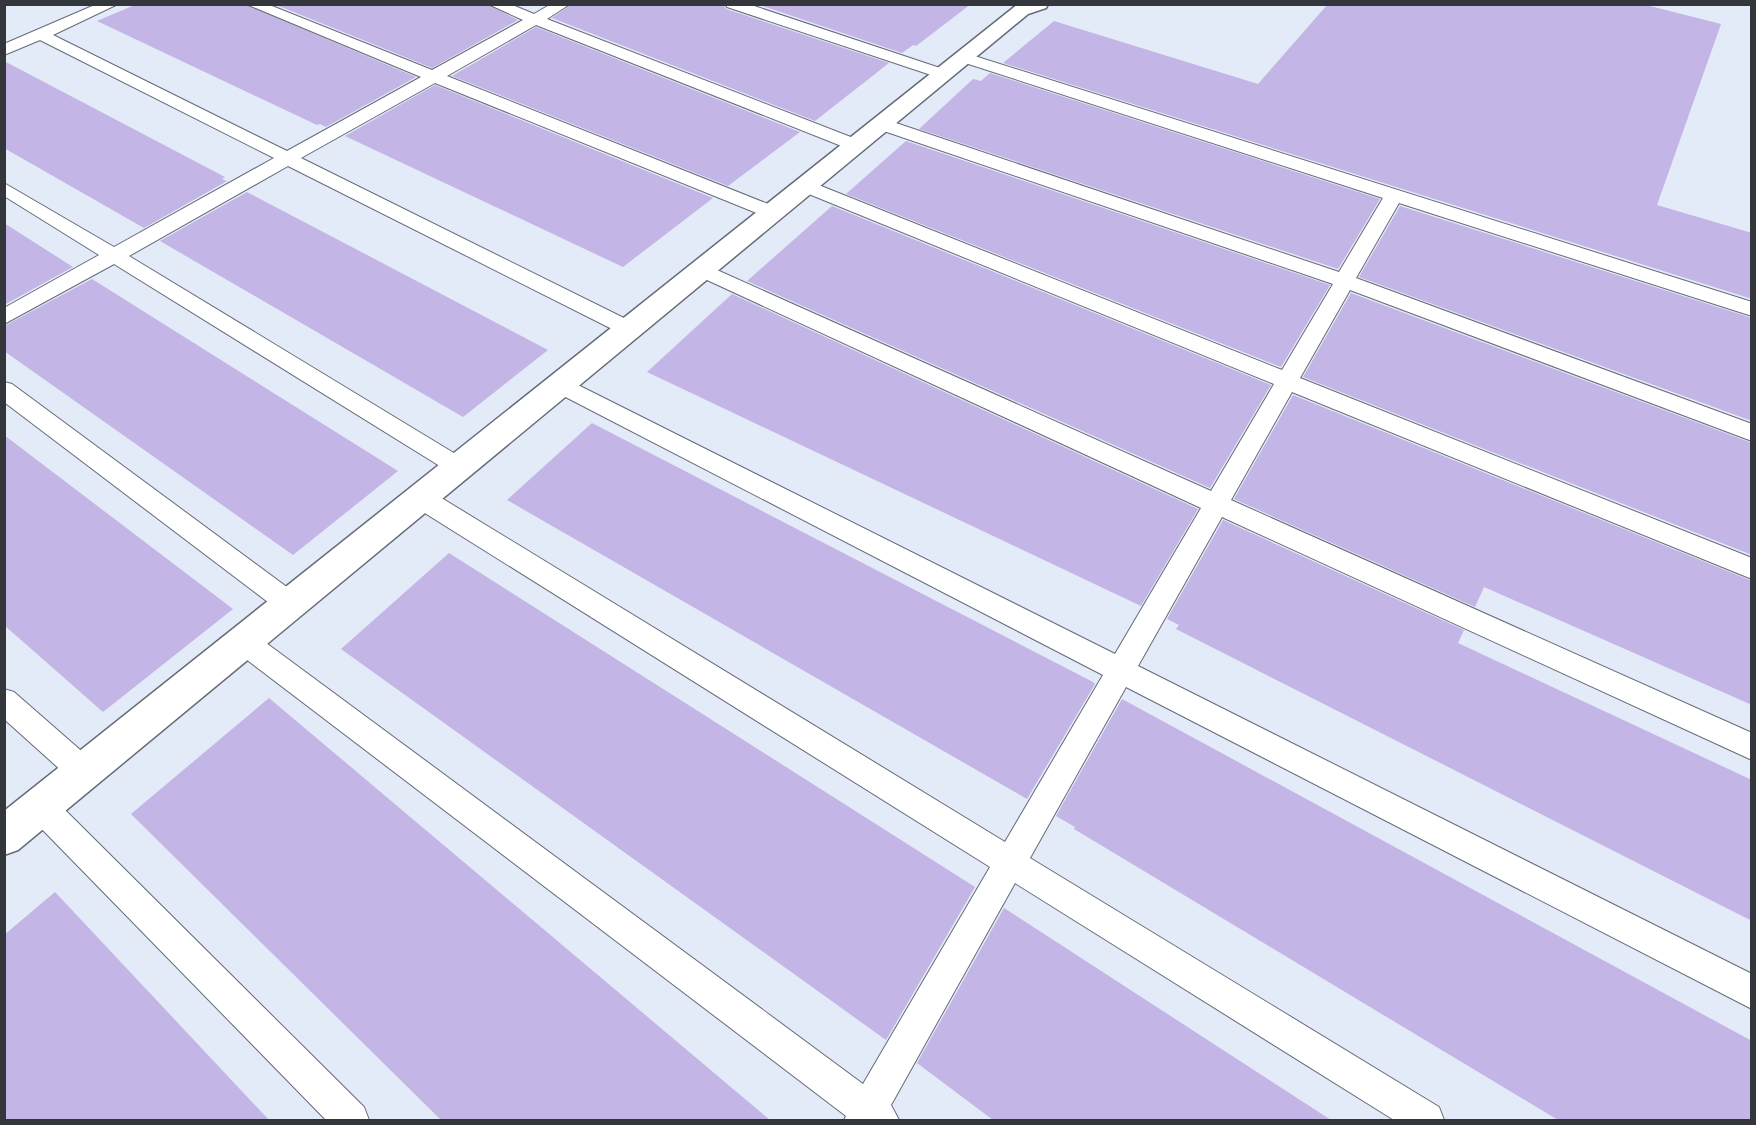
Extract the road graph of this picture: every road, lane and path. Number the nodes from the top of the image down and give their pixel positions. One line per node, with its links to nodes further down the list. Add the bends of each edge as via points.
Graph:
1 (253, 4): 11 (lane)
2 (495, 4): 7 (lane)
3 (563, 4): 7 (lane)
4 (732, 4): 10 (lane)
5 (1039, 4): 10 (street, via 1021,10)
6 (101, 6): 8 (lane)
7 (535, 20): 11 (lane); 13 (lane)
8 (41, 35): 9 (lane); 14 (lane)
9 (4, 50)
10 (952, 66): 12 (street); 17 (lane)
11 (434, 77): 14 (lane); 18 (lane)
12 (881, 124): 13 (street); 21 (lane)
13 (855, 145): 15 (street)
14 (288, 159): 19 (lane); 24 (lane)
15 (805, 186): 18 (street); 25 (lane)
16 (4, 188): 19 (lane)
17 (1394, 195): 21 (lane); 22 (lane)
18 (771, 213): 20 (street)
19 (114, 255): 23 (lane); 29 (lane)
20 (701, 270): 24 (street); 31 (lane)
21 (1345, 281): 25 (lane); 28 (lane)
22 (1752, 309)
23 (4, 317)
24 (629, 329): 26 (street)
25 (1287, 381): 31 (lane); 32 (lane)
26 (560, 385): 29 (street); 35 (lane)
27 (4, 390): 33 (lane)
28 (1752, 433)
29 (459, 467): 30 (street)
30 (421, 498): 33 (street); 41 (lane)
31 (1217, 504): 35 (lane); 37 (lane)
32 (1752, 569)
33 (290, 604): 34 (street)
34 (244, 642): 38 (street); 43 (lane)
35 (1121, 671): 41 (lane); 42 (lane)
36 (4, 701): 38 (lane)
37 (1752, 747)
38 (84, 772): 39 (street)
39 (41, 807): 40 (street); 44 (lane)
40 (4, 836)
41 (1011, 863): 43 (lane); 45 (lane)
42 (1752, 992)
43 (871, 1117)
44 (351, 1120)
45 (1426, 1120)

